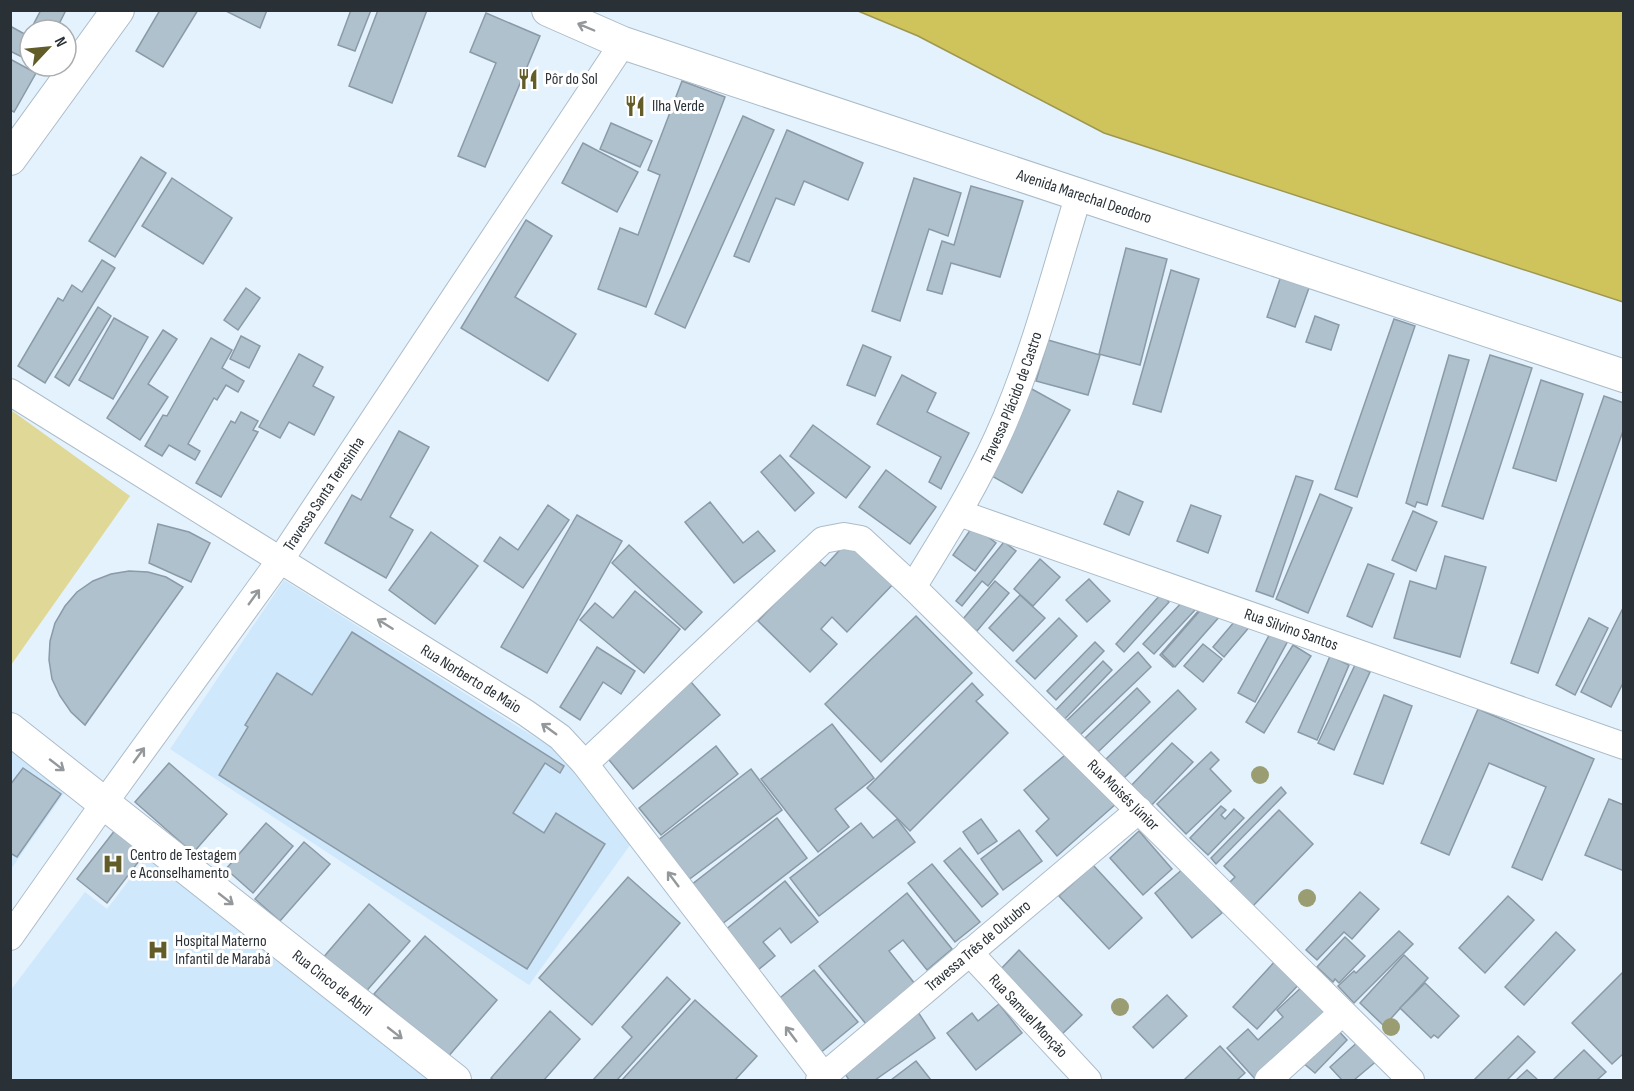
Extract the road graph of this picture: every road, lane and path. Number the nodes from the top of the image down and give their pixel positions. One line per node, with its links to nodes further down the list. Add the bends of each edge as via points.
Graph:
1 (118, 10): 4 (street)
2 (548, 10): 3 (street, Avenida Marechal Deodoro, one-way to 2)
3 (623, 43): 5 (street, Avenida Marechal Deodoro); 9 (street, Travessa Santa Teresinha)
4 (10, 159)
5 (1079, 194): 6 (street, Avenida Marechal Deodoro); 8 (street, Travessa Plácido de Castro, via 1032,347 998,435)
6 (1623, 376)
7 (10, 392): 9 (street, Rua Norberto de Maio)
8 (959, 513): 10 (street, Travessa Plácido de Castro); 12 (street, Rua Silvino Santos)
9 (281, 560): 13 (street, Rua Norberto de Maio, one-way to 9, via 560,737 526,713); 14 (street, Travessa Santa Teresinha, one-way to 9)
10 (913, 586): 13 (street, Rua Moisés Júnior, via 861,539 844,536 823,540); 15 (street, Rua Moisés Júnior)
11 (10, 729): 14 (street, Rua Cinco de Abril, one-way to 14)
12 (1623, 746)
13 (585, 764): 19 (street, Rua Norberto de Maio, one-way to 13)
14 (105, 802): 16 (street, Travessa Santa Teresinha); 20 (street, Rua Cinco de Abril, one-way to 20)
15 (1139, 810): 17 (street, Travessa Três de Outubro); 18 (street, Rua Moisés Júnior)
16 (10, 937)
17 (969, 952): 19 (street, Travessa Três de Outubro); 21 (street, Rua Samuel Monção)
18 (1342, 1012): 22 (street); 23 (street, Rua Moisés Júnior)
19 (823, 1079)
20 (455, 1080)
21 (1088, 1080)
22 (1268, 1080)
23 (1412, 1080)

